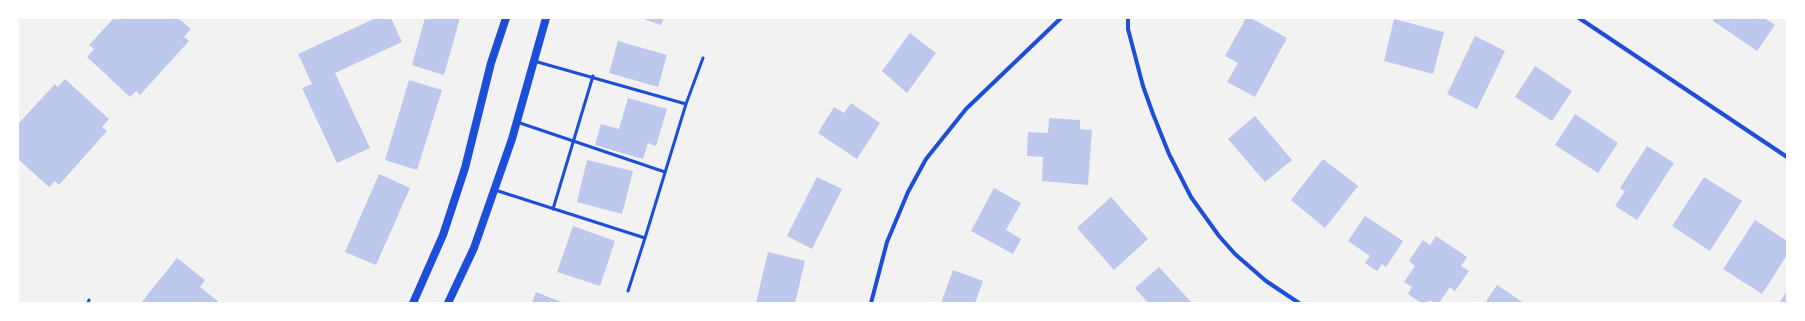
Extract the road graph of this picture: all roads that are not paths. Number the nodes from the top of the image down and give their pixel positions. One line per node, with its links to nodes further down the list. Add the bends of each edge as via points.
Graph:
1 (506, 18): 19 (main road, via 491,63 465,168 443,235)
2 (546, 18): 7 (main road)
3 (1061, 18): 20 (street, via 966,109 926,159 908,192 887,242)
4 (1128, 18): 21 (street, via 1128,29 1143,86 1169,154 1191,197 1235,254 1266,281)
5 (1579, 18): 12 (street)
6 (703, 58): 9 (lane)
7 (534, 60): 8 (lane); 10 (main road)
8 (593, 76): 9 (lane); 11 (lane)
9 (686, 104): 13 (lane)
10 (517, 122): 11 (lane); 14 (main road)
11 (573, 142): 13 (lane); 15 (lane)
12 (1787, 157)
13 (666, 172): 16 (lane)
14 (494, 190): 15 (lane); 18 (main road, via 474,248)
15 (553, 209): 16 (lane)
16 (645, 238): 17 (lane)
17 (628, 291)
18 (449, 302)
19 (413, 303)
20 (871, 303)
21 (1299, 303)

